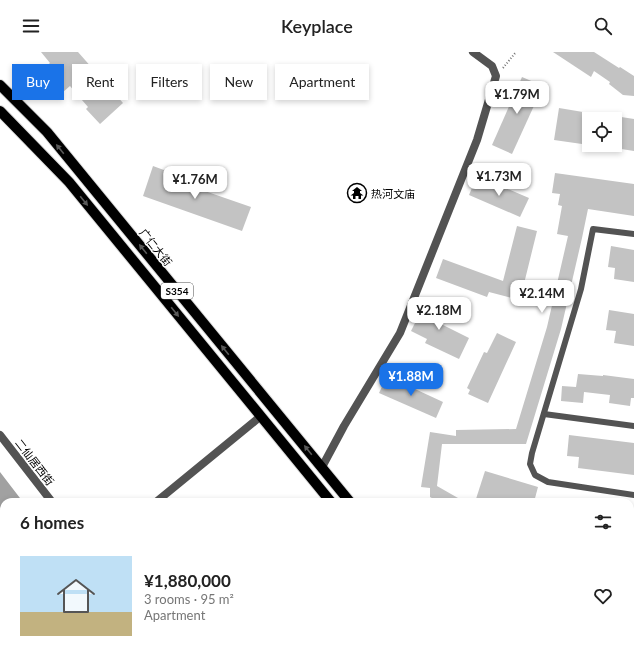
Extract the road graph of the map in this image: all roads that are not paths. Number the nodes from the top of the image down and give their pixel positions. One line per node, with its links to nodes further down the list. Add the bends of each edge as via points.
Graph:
1 (473, 52): 9 (street, via 492,66 496,76 477,140 400,334)
2 (0, 85): 9 (main road, 广仁大街 / S354, one-way to 2, via 47,132)
3 (0, 111): 6 (main road, S354, one-way to 6, via 69,182)
4 (634, 234): 5 (lane, via 593,229 581,289)
5 (544, 414): 7 (lane); 10 (lane, via 530,464 535,475 548,482)
6 (261, 416): 12 (street); 13 (main road, S354)
7 (634, 426)
8 (0, 435): 11 (street, 二仙居西街)
9 (322, 467): 14 (main road, 广仁大街 / S354)
10 (634, 495)
11 (49, 498)
12 (161, 498)
13 (328, 498)
14 (347, 498)

